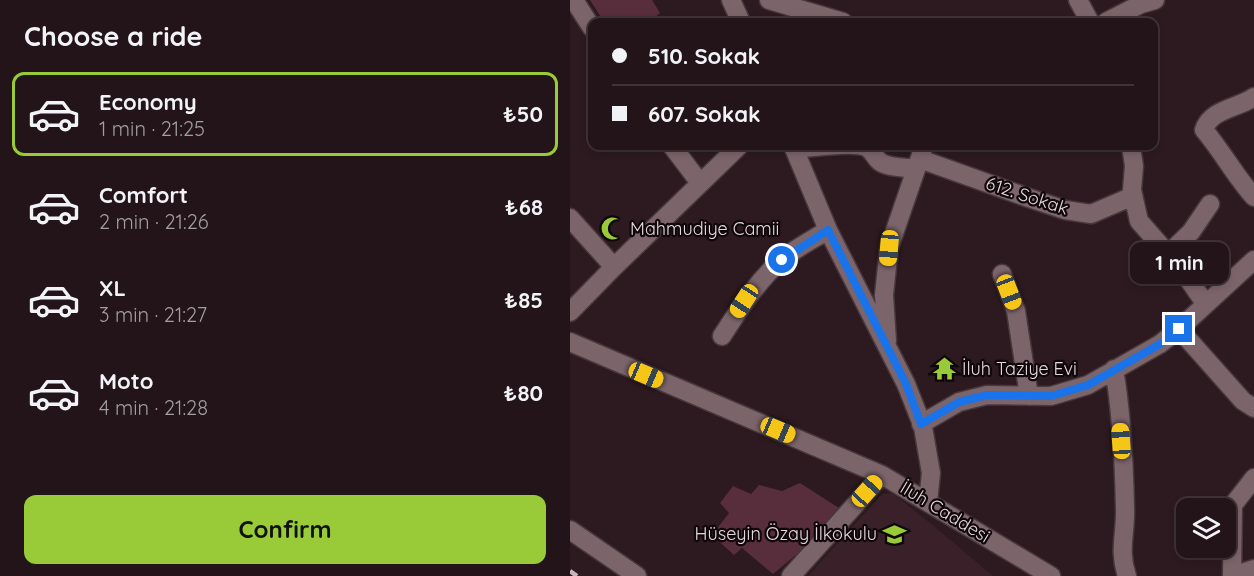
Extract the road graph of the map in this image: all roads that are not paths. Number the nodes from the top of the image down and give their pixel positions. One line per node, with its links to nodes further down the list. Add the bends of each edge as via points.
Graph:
1 (573, 0): 10 (street)
2 (733, 0): 6 (street)
3 (769, 0): 7 (street)
4 (1078, 0): 8 (street)
5 (1155, 0): 9 (street)
6 (740, 18)
7 (830, 18)
8 (1088, 18)
9 (1114, 18)
10 (588, 22)
11 (1254, 97): 20 (street, via 1213,116 1204,130)
12 (675, 150): 18 (street)
13 (735, 150): 18 (street)
14 (794, 150): 23 (street)
15 (870, 150): 17 (street, 612. Sokak, via 886,165)
16 (1132, 150): 19 (street)
17 (920, 158): 19 (street, 612. Sokak, via 1065,210 1091,214); 33 (street, via 889,248 884,295)
18 (700, 183): 26 (street)
19 (1133, 195): 24 (street, via 1139,221)
20 (1254, 197)
21 (1210, 204): 24 (street, via 1191,232)
22 (570, 218): 26 (street)
23 (828, 230): 31 (street, via 766,275); 33 (street)
24 (1167, 255): 28 (street)
25 (1254, 260): 28 (street)
26 (614, 267): 29 (street)
27 (1002, 274): 35 (street, via 1016,311)
28 (1205, 303): 30 (street)
29 (570, 312)
30 (1179, 329): 34 (street); 36 (street)
31 (722, 336)
32 (570, 342): 38 (street, İluh Caddesi)
33 (888, 348): 37 (street)
34 (1114, 369): 35 (street, via 1088,385 1051,396); 46 (street, via 1125,510 1121,560)
35 (1029, 396): 37 (street, via 987,395 959,402)
36 (1249, 398)
37 (921, 424): 40 (street, via 931,473)
38 (882, 474): 40 (street, İluh Caddesi); 44 (street)
39 (1254, 478): 47 (street, via 1233,505)
40 (928, 501): 45 (street, İluh Caddesi)
41 (570, 530): 43 (street)
42 (1254, 569): 47 (street)
43 (637, 576)
44 (791, 576)
45 (1051, 576)
46 (1127, 576)
47 (1232, 576)

